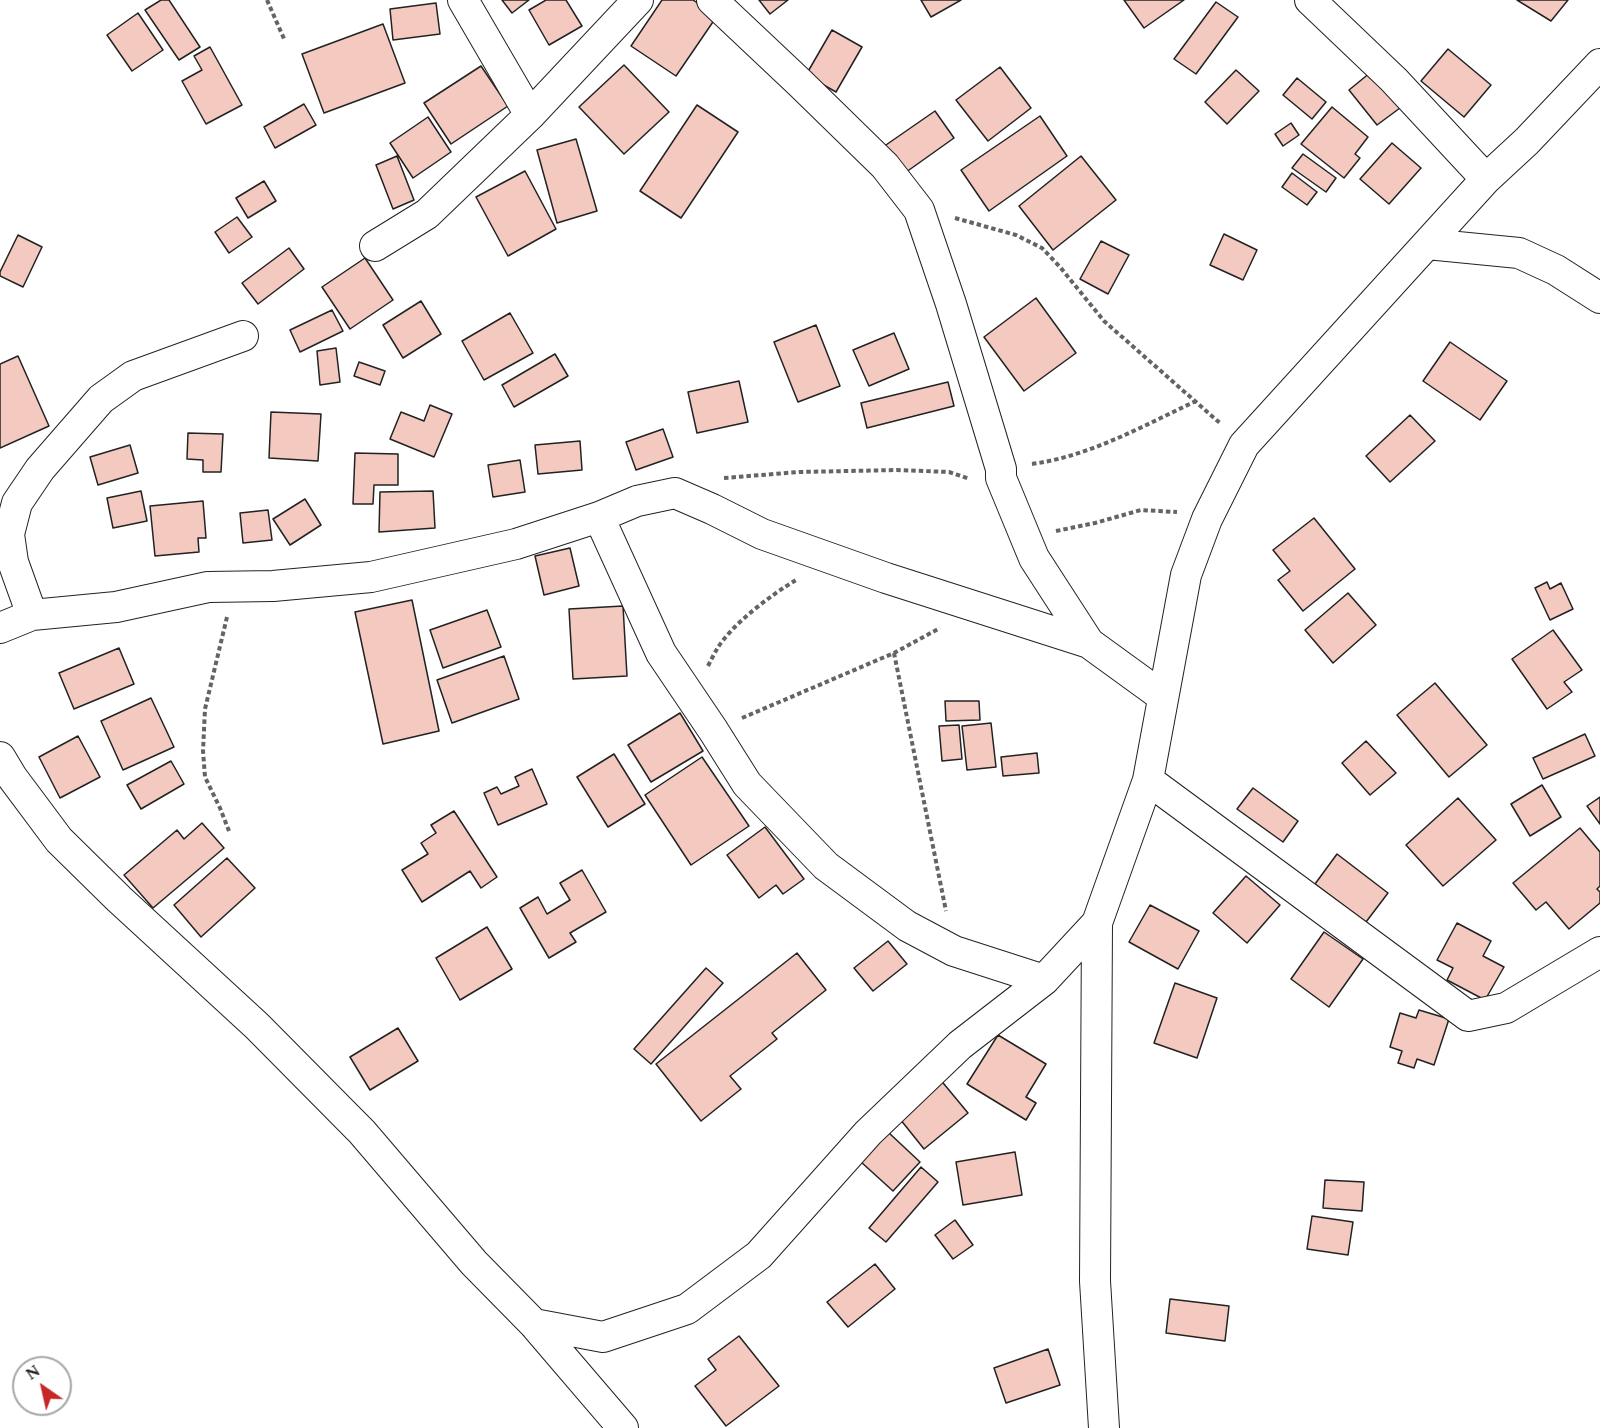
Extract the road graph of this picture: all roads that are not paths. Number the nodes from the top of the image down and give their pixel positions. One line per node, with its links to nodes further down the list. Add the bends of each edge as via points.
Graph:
1 (463, 0): 6 (street)
2 (638, 0): 6 (street)
3 (712, 0): 15 (street, via 885,166 919,210 1003,480 1034,558)
4 (1310, 0): 7 (street, via 1394,80)
5 (1600, 64): 7 (street)
6 (530, 115): 9 (street, via 427,214)
7 (1486, 179): 8 (street)
8 (1427, 244): 10 (street, via 1519,252); 16 (street, via 1244,445 1207,519 1186,575)
9 (375, 246)
10 (1600, 298)
11 (243, 336): 13 (street, via 133,376 101,399 40,469 17,503 9,534 13,562)
12 (599, 517): 13 (street, via 516,544 371,577 273,586 208,586 117,607); 15 (street, via 637,501 675,493 762,534); 21 (street, via 661,653 747,784 825,866 907,926 954,951)
13 (32, 615): 14 (street)
14 (0, 628)
15 (1089, 643): 16 (street)
16 (1162, 696): 18 (street)
17 (0, 757): 22 (street, via 59,840 257,1026 354,1124 474,1263)
18 (1148, 780): 19 (street); 20 (street, via 1468,1016 1506,1008)
19 (1097, 923): 21 (street); 24 (street, via 1095,1281)
20 (1600, 952)
21 (1044, 980): 22 (street, via 960,1045 868,1133 759,1255 687,1309 603,1337)
22 (534, 1324): 23 (street)
23 (623, 1428)
24 (1104, 1428)

